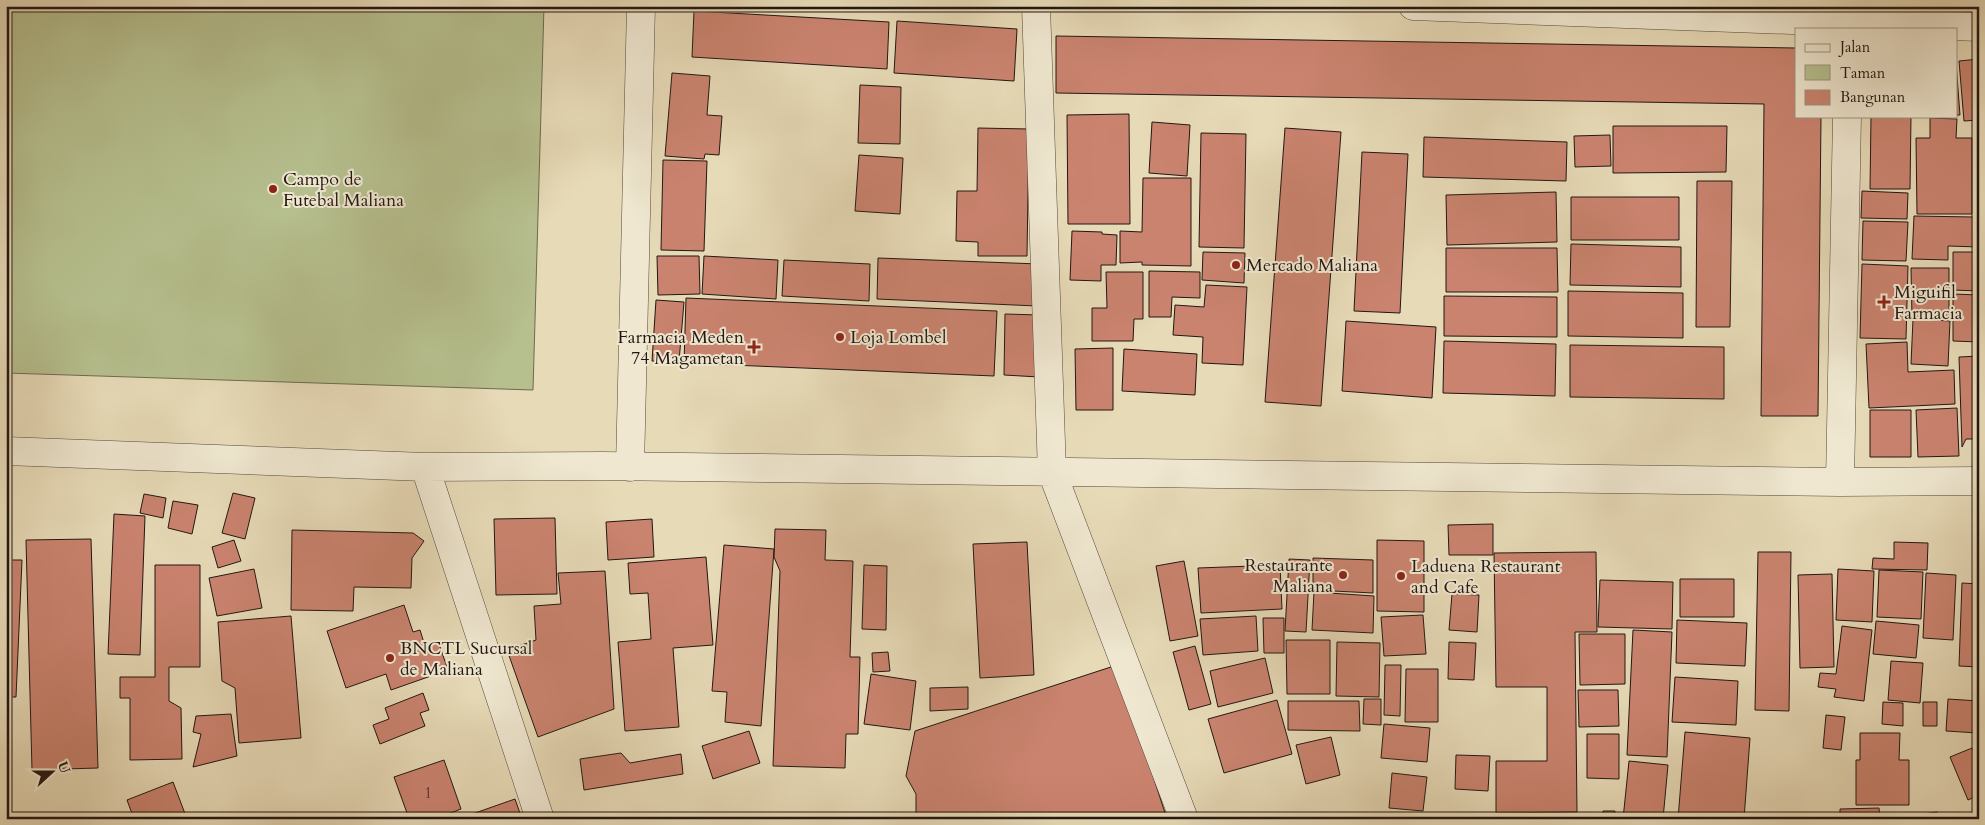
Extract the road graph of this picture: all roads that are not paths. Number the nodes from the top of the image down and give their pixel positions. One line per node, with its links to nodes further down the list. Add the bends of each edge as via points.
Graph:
1 (641, 6): 9 (street)
2 (1036, 6): 10 (street)
3 (1414, 6): 4 (street)
4 (1849, 25): 5 (street)
5 (1979, 27)
6 (1847, 118): 12 (street)
7 (6, 451): 8 (street)
8 (425, 467): 9 (street); 13 (street)
9 (630, 467): 10 (street)
10 (1052, 472): 12 (street); 14 (street)
11 (1979, 481): 12 (street)
12 (1840, 482)
13 (540, 819)
14 (1184, 819)

